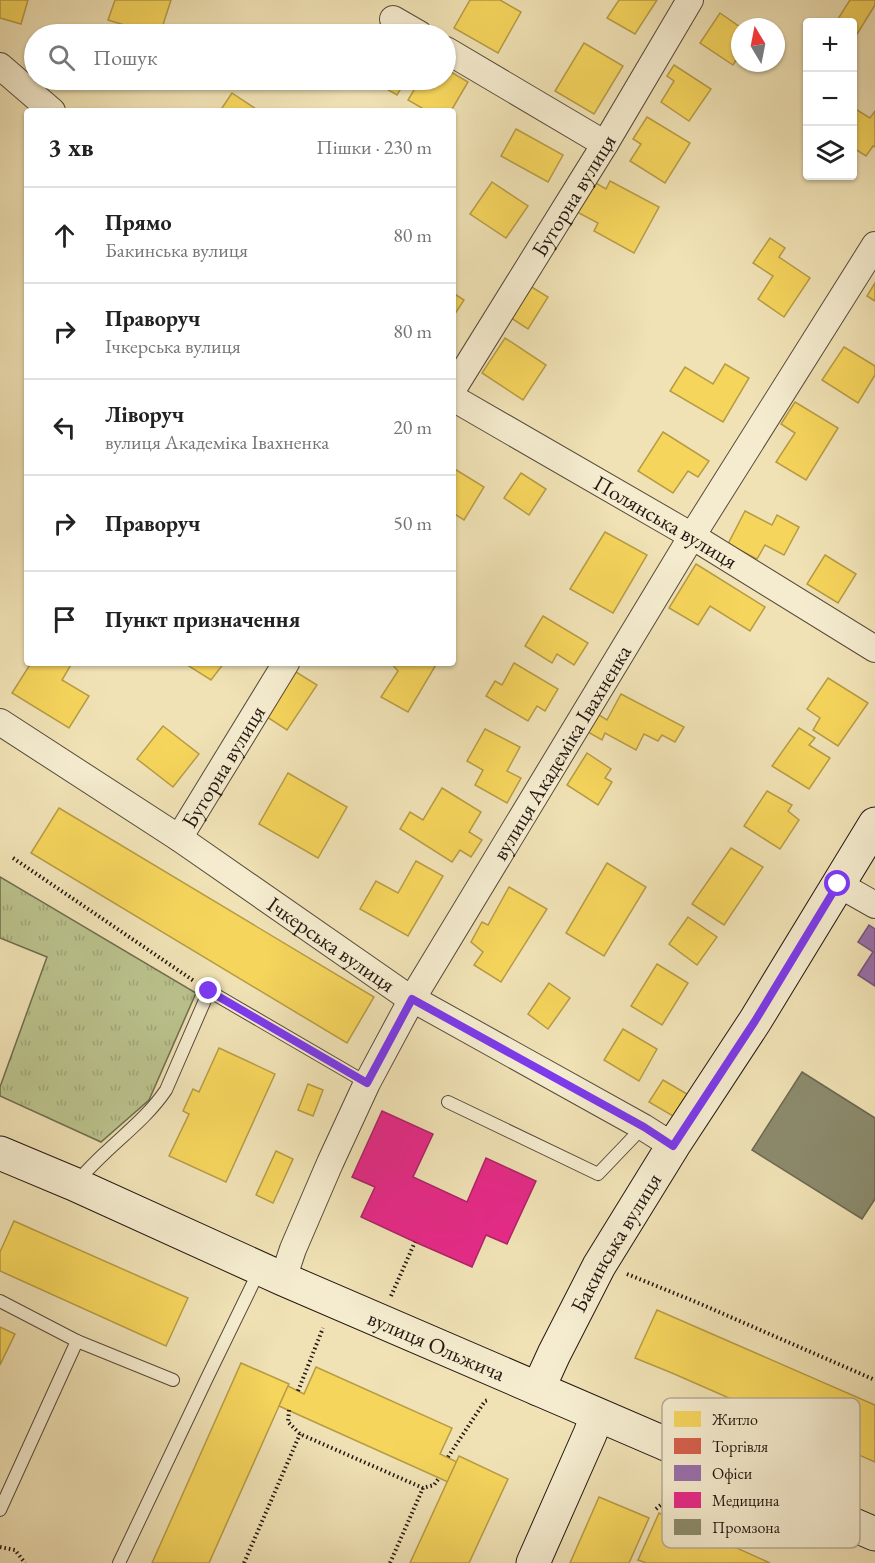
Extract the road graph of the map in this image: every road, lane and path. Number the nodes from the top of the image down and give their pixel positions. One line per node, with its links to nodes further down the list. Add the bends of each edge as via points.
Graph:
1 (690, 0): 9 (street, Бугорна вулиця)
2 (393, 19): 3 (street)
3 (402, 24)
4 (456, 56): 9 (street)
5 (0, 66): 6 (street)
6 (24, 87)
7 (28, 90): 8 (street)
8 (49, 108)
9 (605, 144): 11 (street, Бугорна вулиця)
10 (875, 245): 13 (street, вулиця Академіка Івахненка)
11 (456, 384)
12 (456, 400): 13 (street, Полянська вулиця)
13 (692, 536): 14 (street, Полянська вулиця); 23 (street, вулиця Академіка Івахненка)
14 (875, 649)
15 (284, 666): 18 (street, Бугорна вулиця)
16 (0, 722): 18 (street, Ічкерська вулиця)
17 (875, 824): 20 (main road, Бакинська вулиця)
18 (179, 838): 23 (street, Ічкерська вулиця)
19 (12, 858): 22 (path)
20 (838, 884): 21 (street); 27 (main road, Бакинська вулиця)
21 (875, 905)
22 (209, 991): 24 (lane); 29 (lane, via 157,1103)
23 (412, 999): 24 (street, вулиця Академіка Івахненка); 26 (street, Ічкерська вулиця)
24 (367, 1083): 32 (street, вулиця Академіка Івахненка, via 293,1249)
25 (448, 1102): 26 (lane, via 598,1174)
26 (644, 1127): 27 (street, Ічкерська вулиця)
27 (673, 1146): 31 (main road, Бакинська вулиця)
28 (0, 1153): 29 (main road, вулиця Ольжича)
29 (74, 1184): 32 (main road, вулиця Ольжича)
30 (415, 1242): 33 (path)
31 (600, 1266): 38 (path, via 696,1302); 39 (main road, Бакинська вулиця)
32 (272, 1274): 39 (main road, вулиця Ольжича); 56 (lane, via 207,1378)
33 (389, 1300)
34 (0, 1301): 36 (lane)
35 (326, 1321): 40 (path)
36 (77, 1341): 37 (lane); 51 (lane)
37 (173, 1380)
38 (875, 1380)
39 (538, 1389): 43 (main road, вулиця Ольжича)
40 (298, 1391)
41 (491, 1398): 46 (path, via 485,1401)
42 (289, 1410): 44 (path, via 288,1422)
43 (597, 1414): 45 (main road, вулиця Ольжича); 59 (main road)
44 (300, 1434): 48 (path); 57 (path)
45 (662, 1442)
46 (448, 1457)
47 (439, 1478): 48 (path, via 434,1485)
48 (423, 1488): 58 (path)
49 (662, 1504): 50 (path)
50 (656, 1509)
51 (0, 1510)
52 (860, 1528): 53 (main road, вулиця Ольжича)
53 (875, 1534)
54 (0, 1547): 55 (path, via 15,1550)
55 (25, 1563)
56 (119, 1563)
57 (244, 1563)
58 (390, 1563)
59 (533, 1563)

